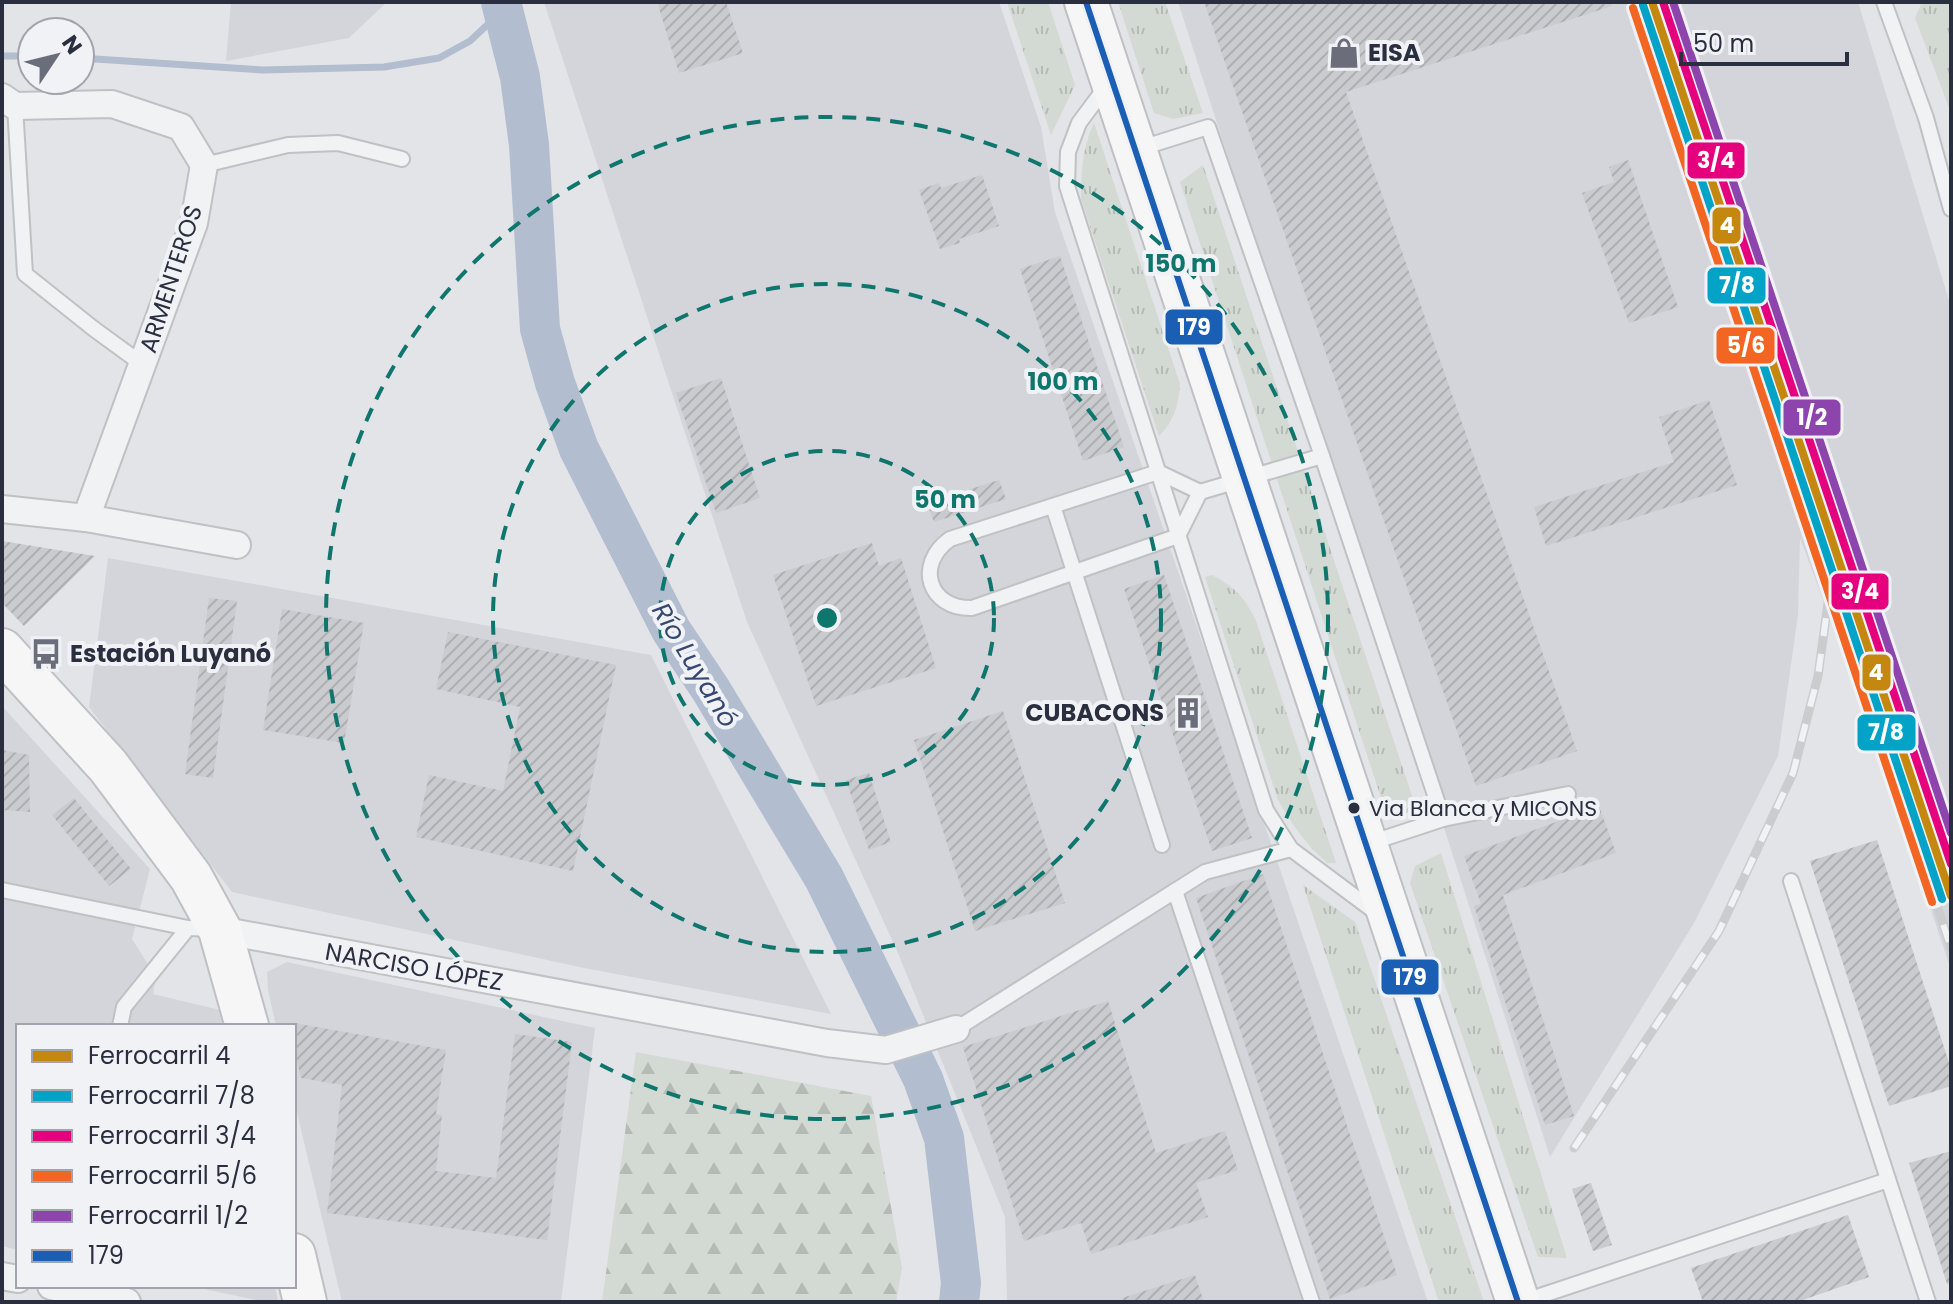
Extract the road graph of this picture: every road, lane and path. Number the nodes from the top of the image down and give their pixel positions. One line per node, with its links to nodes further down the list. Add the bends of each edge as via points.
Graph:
1 (1086, 2): 3 (main road)
2 (1884, 2): 8 (lane, via 1926,118)
3 (1111, 81): 5 (main road); 11 (lane, via 1079,123 1068,152 1067,186)
4 (9, 102): 7 (street, via 112,104 181,127); 9 (lane, via 25,274)
5 (1134, 150): 10 (lane, via 1208,127); 12 (main road)
6 (402, 159): 7 (lane, via 338,143 288,145)
7 (204, 165): 9 (street, ARMENTEROS, via 194,223)
8 (1951, 209)
9 (142, 364): 16 (street, ARMENTEROS)
10 (1322, 456): 12 (lane); 22 (lane)
11 (1158, 472): 13 (lane); 14 (lane); 17 (lane)
12 (1243, 479): 13 (lane); 23 (main road)
13 (1200, 492): 17 (lane)
14 (1053, 506): 19 (lane); 19 (lane, via 950,539 929,566 933,589 950,605 972,608)
15 (2, 509): 16 (street)
16 (86, 518): 18 (street)
17 (1178, 536): 19 (lane); 25 (lane, via 1266,810)
18 (237, 545)
19 (1075, 573): 24 (lane)
20 (2, 650): 30 (main road, via 108,766 191,877)
21 (1568, 794): 22 (lane)
22 (1443, 819): 23 (lane)
23 (1365, 844): 29 (main road)
24 (1162, 845)
25 (1291, 849): 28 (lane, via 1205,872); 29 (lane)
26 (1791, 881): 34 (lane)
27 (2, 890): 30 (lane, NARCISO LÓPEZ)
28 (1175, 891): 33 (lane); 39 (lane)
29 (1392, 924): 40 (main road)
30 (204, 929): 31 (lane, via 124,1007); 32 (main road); 33 (street, NARCISO LÓPEZ, via 827,1043 886,1050)
31 (120, 1024)
32 (246, 1024)
33 (956, 1029)
34 (1888, 1180): 40 (lane); 41 (lane)
35 (296, 1264): 38 (main road)
36 (60, 1288): 37 (street)
37 (127, 1302)
38 (305, 1302)
39 (1312, 1302)
40 (1520, 1302)
41 (1928, 1302)

